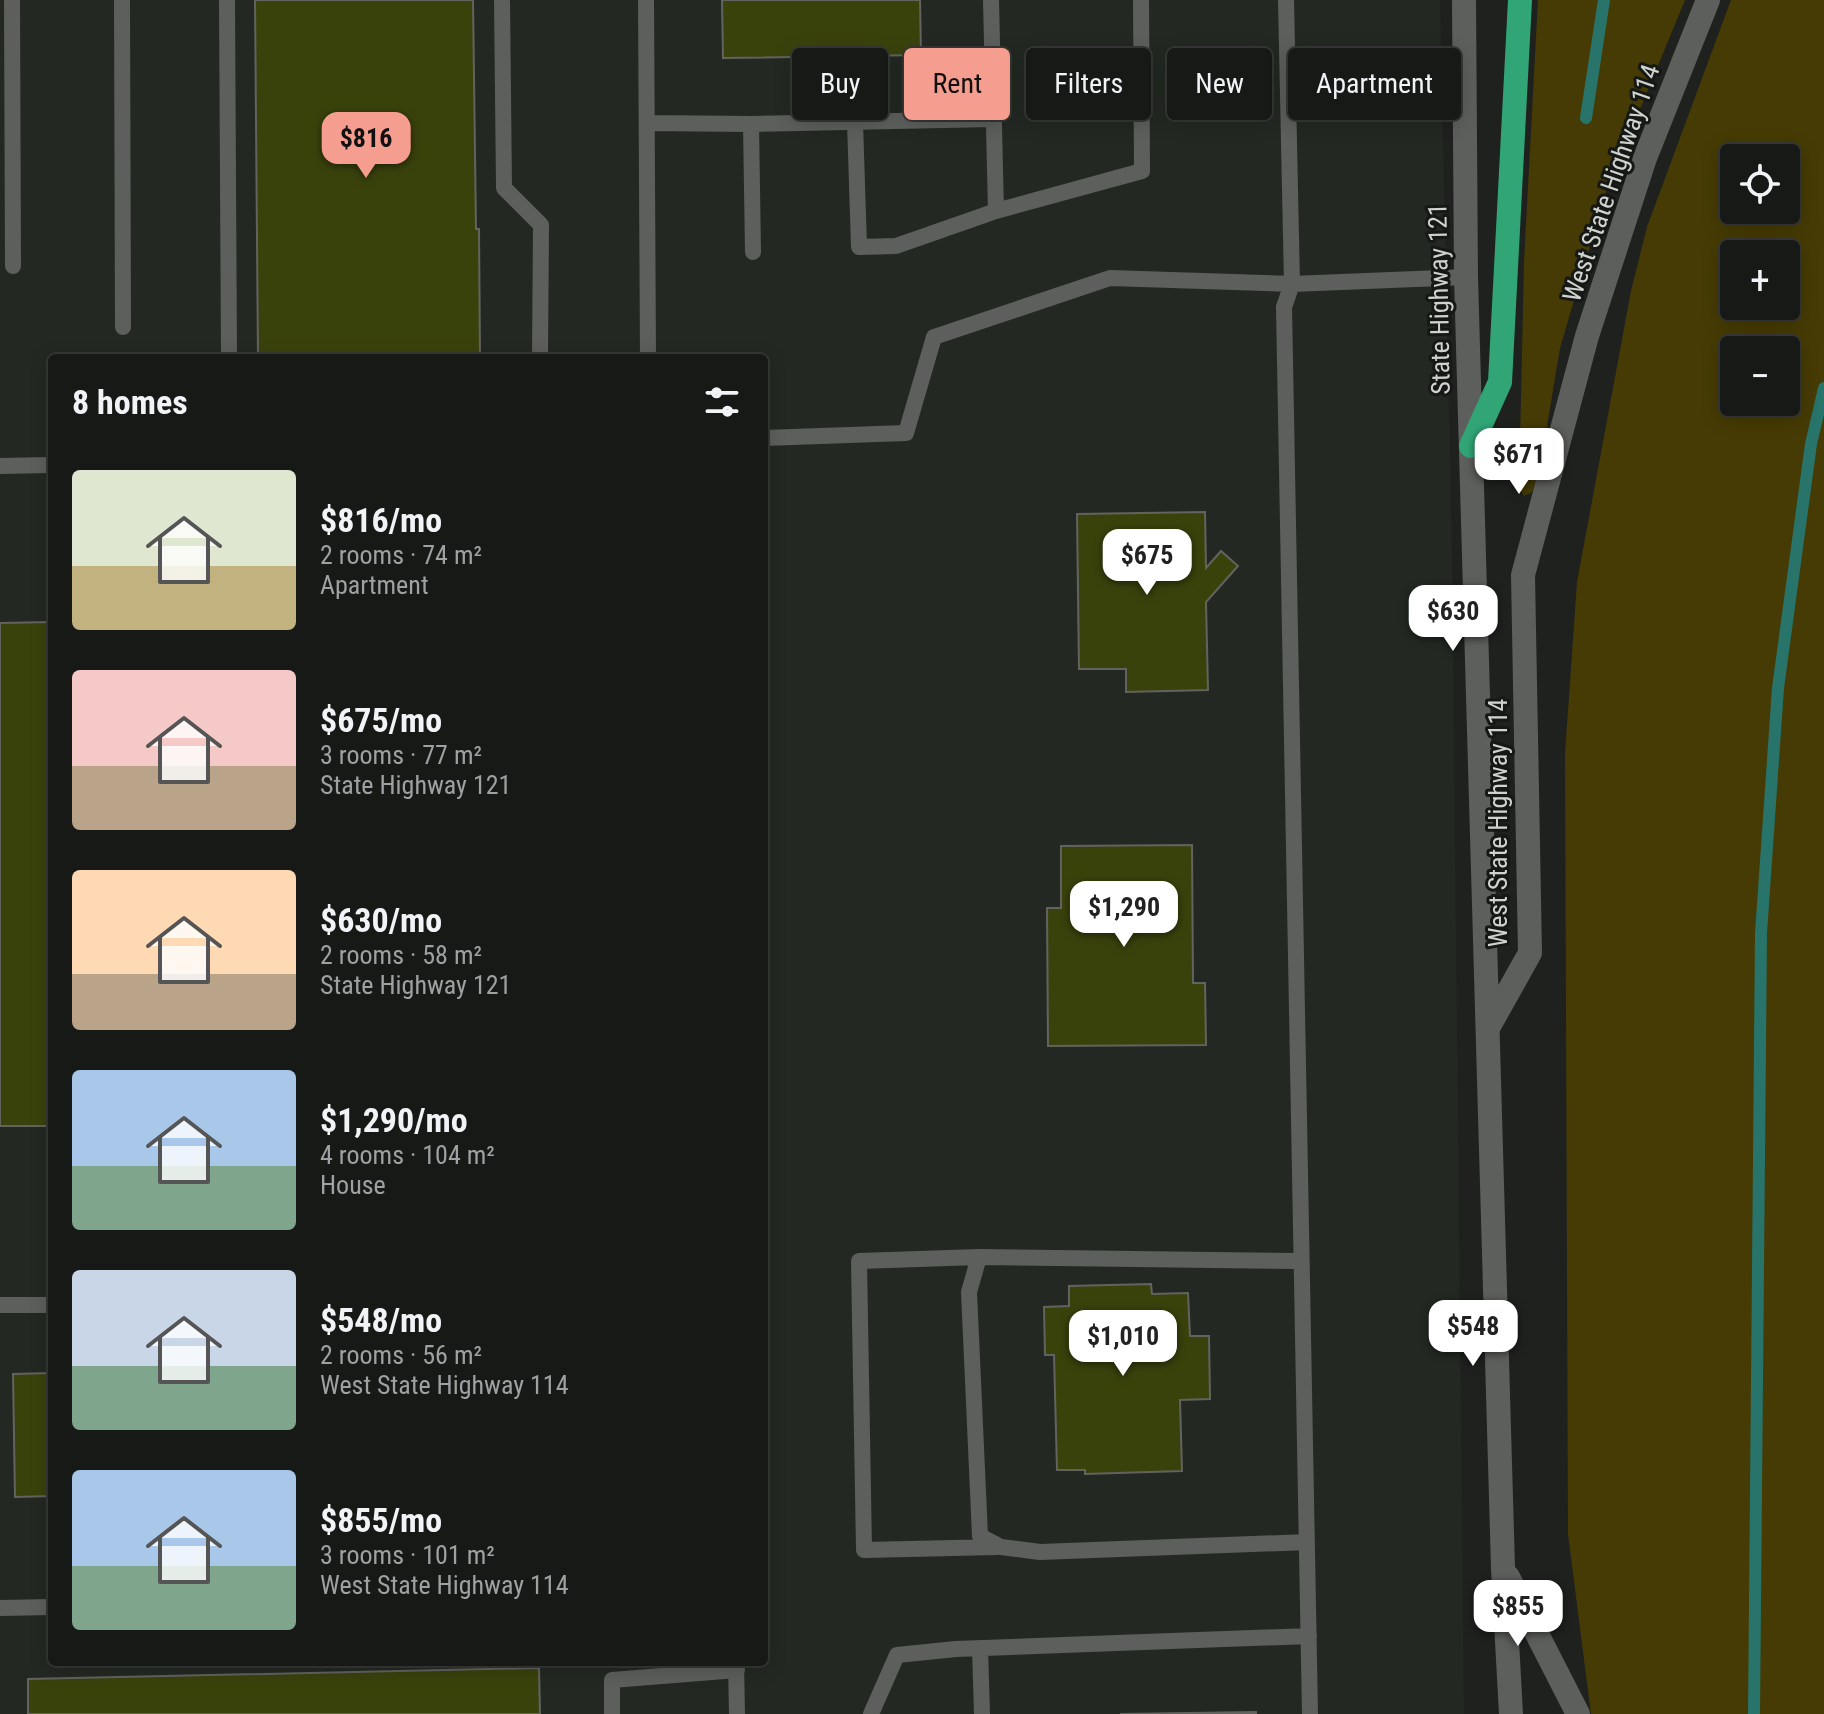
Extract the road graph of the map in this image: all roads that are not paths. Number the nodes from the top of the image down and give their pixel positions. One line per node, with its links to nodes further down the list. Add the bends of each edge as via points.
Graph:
1 (12, 0): 20 (lane)
2 (122, 0): 23 (lane)
3 (227, 0): 24 (lane)
4 (502, 0): 25 (lane, via 504,188 541,225)
5 (646, 0): 16 (lane)
6 (991, 0): 12 (lane)
7 (1141, 0): 18 (lane, via 1142,171)
8 (1286, 0): 22 (lane)
9 (1464, 0): 21 (main road, State Highway 121)
10 (1520, 0): 28 (highway, via 1500,382)
11 (1708, 0): 31 (main road, West State Highway 114, via 1645,158 1592,321 1523,575 1530,953)
12 (992, 48)
13 (947, 120): 15 (lane)
14 (993, 120): 18 (lane)
15 (855, 122): 17 (lane); 18 (lane, via 859,247 896,246)
16 (647, 123): 17 (lane); 26 (lane)
17 (751, 124): 19 (lane)
18 (996, 211)
19 (753, 252)
20 (13, 266)
21 (1466, 277): 22 (lane); 28 (main road, State Highway 121)
22 (1292, 284): 27 (lane, via 1110,278 934,337 906,433); 33 (lane, via 1284,307)
23 (123, 327)
24 (229, 354)
25 (540, 354)
26 (648, 354)
27 (768, 438)
28 (1471, 446): 31 (main road, State Highway 121)
29 (48, 465): 30 (lane)
30 (0, 466)
31 (1488, 1028): 38 (main road)
32 (979, 1257): 33 (lane); 37 (lane, via 969,1292 980,1536); 37 (lane, via 859,1261 864,1550)
33 (1300, 1261): 36 (lane)
34 (0, 1305): 35 (lane)
35 (48, 1305)
36 (1307, 1542): 37 (lane, via 1040,1552); 41 (lane)
37 (1001, 1547)
38 (1503, 1568): 49 (main road); 50 (main road)
39 (48, 1607): 40 (lane)
40 (0, 1608)
41 (1309, 1636): 42 (lane); 48 (lane)
42 (980, 1648): 46 (lane, via 897,1655); 47 (lane)
43 (736, 1666): 44 (lane, via 612,1680); 45 (lane)
44 (612, 1714)
45 (737, 1714)
46 (871, 1714)
47 (982, 1714)
48 (1310, 1714)
49 (1511, 1714)
50 (1578, 1714)

